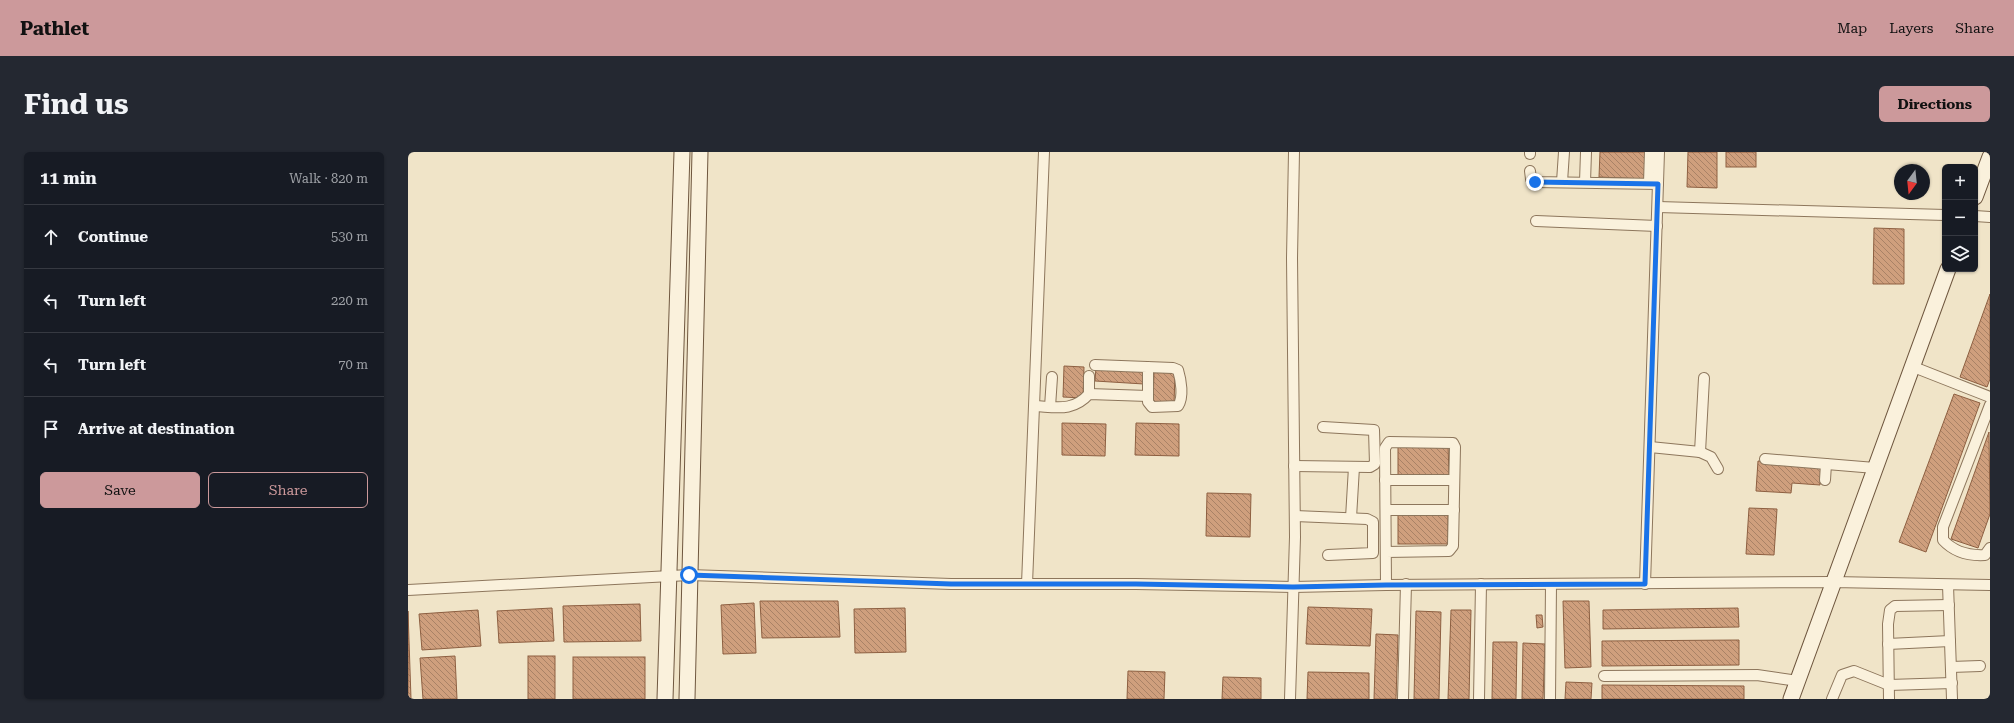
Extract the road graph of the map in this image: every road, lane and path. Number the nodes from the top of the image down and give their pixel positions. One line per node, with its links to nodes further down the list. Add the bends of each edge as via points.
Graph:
1 (682, 152): 55 (street)
2 (700, 152): 54 (street)
3 (1044, 152): 32 (street)
4 (1294, 152): 40 (street)
5 (1564, 152): 11 (street)
6 (1586, 152): 12 (street)
7 (1650, 152): 13 (street)
8 (1659, 152): 13 (street)
9 (1990, 156): 14 (street)
10 (1530, 171): 11 (street, via 1531,179 1535,182)
11 (1562, 182): 12 (street)
12 (1585, 182): 13 (street)
13 (1654, 183): 15 (street)
14 (1978, 189)
15 (1658, 207): 16 (street); 20 (street)
16 (1942, 215)
17 (1978, 216): 18 (street)
18 (1990, 217)
19 (1536, 221): 20 (street)
20 (1657, 226): 36 (street)
21 (1947, 272): 23 (street)
22 (1095, 364): 24 (street)
23 (1911, 366): 30 (street); 42 (street)
24 (1148, 367): 29 (street); 29 (street, via 1178,370 1181,378 1181,402 1178,406 1152,408)
25 (1089, 376): 28 (street)
26 (1052, 377): 33 (street)
27 (1704, 378): 37 (street)
28 (1089, 394): 29 (street); 33 (street, via 1082,403 1066,408)
29 (1148, 396)
30 (1990, 398)
31 (1990, 405): 34 (street)
32 (1035, 406): 33 (street); 57 (street)
33 (1050, 407)
34 (1987, 421): 51 (street, via 1943,527 1943,540 1952,549 1974,555 1985,554)
35 (1323, 426): 41 (street, via 1374,430 1374,464 1370,467)
36 (1650, 447): 37 (street); 61 (street)
37 (1700, 452): 43 (street, via 1711,457)
38 (1765, 458): 39 (street)
39 (1826, 464): 42 (street); 46 (street)
40 (1294, 466): 41 (street); 49 (street)
41 (1354, 466): 50 (street)
42 (1875, 468): 56 (street)
43 (1718, 469)
44 (1385, 480): 45 (street); 45 (street, via 1385,448 1389,442 1453,443); 47 (street)
45 (1454, 480): 48 (street)
46 (1825, 480)
47 (1386, 510): 48 (street); 52 (street)
48 (1454, 510): 52 (street, via 1453,546 1449,551)
49 (1295, 516): 50 (street); 65 (street)
50 (1351, 518): 53 (street, via 1371,519 1373,522 1373,553)
51 (1990, 548)
52 (1386, 552): 62 (street)
53 (1328, 555)
54 (689, 575): 55 (street); 57 (street, via 951,584); 77 (street)
55 (668, 576): 66 (street); 76 (street)
56 (1833, 582): 61 (street); 64 (street); 73 (street)
57 (1027, 584): 65 (street)
58 (1406, 584): 59 (street); 62 (street); 79 (street)
59 (1481, 584): 60 (street); 80 (street)
60 (1551, 584): 61 (street); 81 (street)
61 (1645, 584)
62 (1386, 585): 65 (street)
63 (1990, 585): 64 (street)
64 (1948, 586): 67 (street)
65 (1293, 587): 78 (street)
66 (408, 590)
67 (1949, 605): 68 (street); 69 (street, via 1895,606 1888,616)
68 (1950, 641): 69 (street); 71 (street)
69 (1888, 644): 75 (street)
70 (1980, 666): 71 (street)
71 (1951, 667): 74 (street)
72 (1604, 676): 73 (street, via 1756,675)
73 (1798, 681): 82 (street)
74 (1952, 682): 75 (street); 84 (street)
75 (1888, 693): 83 (street, via 1854,671 1842,675)
76 (665, 699)
77 (687, 699)
78 (1290, 699)
79 (1404, 699)
80 (1479, 699)
81 (1550, 699)
82 (1791, 699)
83 (1832, 699)
84 (1952, 699)

